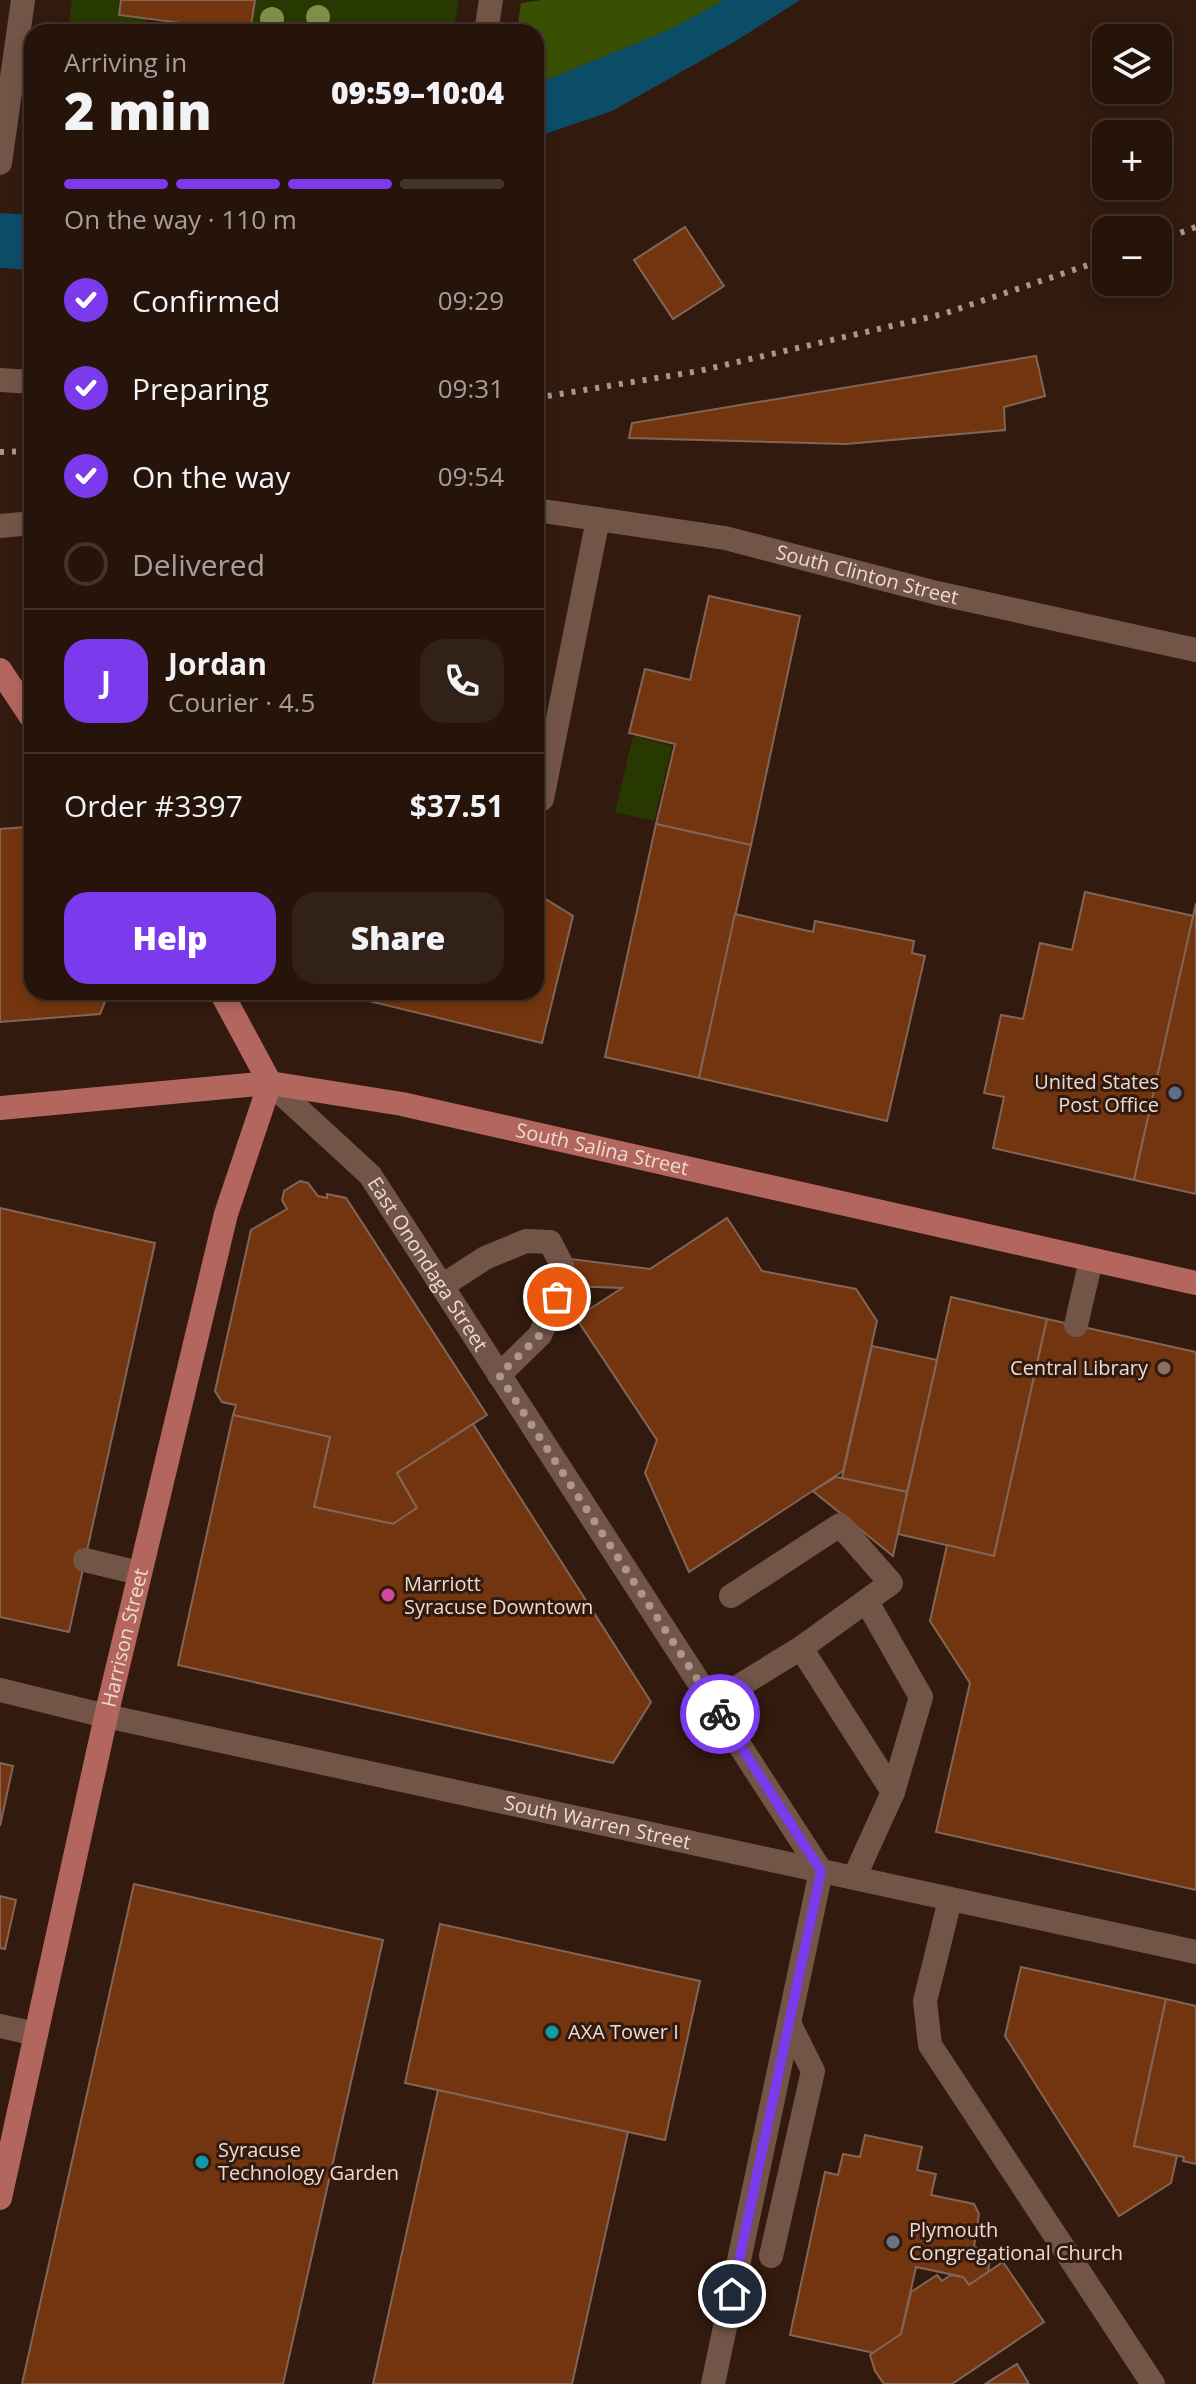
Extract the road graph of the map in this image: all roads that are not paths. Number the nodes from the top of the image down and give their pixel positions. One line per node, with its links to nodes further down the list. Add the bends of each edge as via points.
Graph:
1 (23, 0): 4 (street)
2 (491, 0): 3 (street)
3 (487, 24)
4 (0, 163)
5 (0, 380): 6 (street)
6 (24, 382)
7 (544, 511): 8 (street, South Clinton Street)
8 (598, 519): 11 (street, South Clinton Street, via 725,538 937,593); 14 (street)
9 (24, 524): 10 (street)
10 (0, 526)
11 (1196, 650)
12 (0, 670): 13 (main road)
13 (24, 706)
14 (544, 789)
15 (225, 1000): 16 (main road)
16 (270, 1083): 17 (main road, South Salina Street); 18 (main road, South Salina Street, via 402,1104); 20 (street, East Onondaga Street, via 370,1175); 24 (main road, Harrison Street, via 226,1214)
17 (0, 1108)
18 (1091, 1260): 19 (main road, South Salina Street); 21 (street)
19 (1196, 1283)
20 (442, 1286): 22 (street, East Onondaga Street); 22 (street, via 485,1258 526,1241 550,1242 562,1265 557,1297 540,1335)
21 (1076, 1325)
22 (499, 1375): 29 (street, East Onondaga Street)
23 (85, 1560): 24 (street)
24 (139, 1573): 30 (main road, Harrison Street)
25 (731, 1596): 26 (street, via 840,1525 891,1583)
26 (867, 1602): 27 (street); 31 (street, via 921,1697)
27 (801, 1648): 29 (street); 31 (street)
28 (0, 1690): 30 (street, South Warren Street)
29 (713, 1702): 32 (street, East Onondaga Street)
30 (106, 1716): 32 (street, South Warren Street); 38 (main road, Harrison Street)
31 (893, 1792): 33 (street)
32 (821, 1871): 33 (street, South Warren Street); 36 (street)
33 (854, 1878): 34 (street, South Warren Street)
34 (950, 1900): 35 (street, South Warren Street); 42 (street, via 925,2001 930,2045)
35 (1196, 1952)
36 (789, 2023): 40 (street, via 813,2071); 41 (street)
37 (0, 2026): 38 (street)
38 (36, 2034): 39 (main road, Harrison Street)
39 (0, 2198)
40 (771, 2256)
41 (713, 2384)
42 (1153, 2384)

